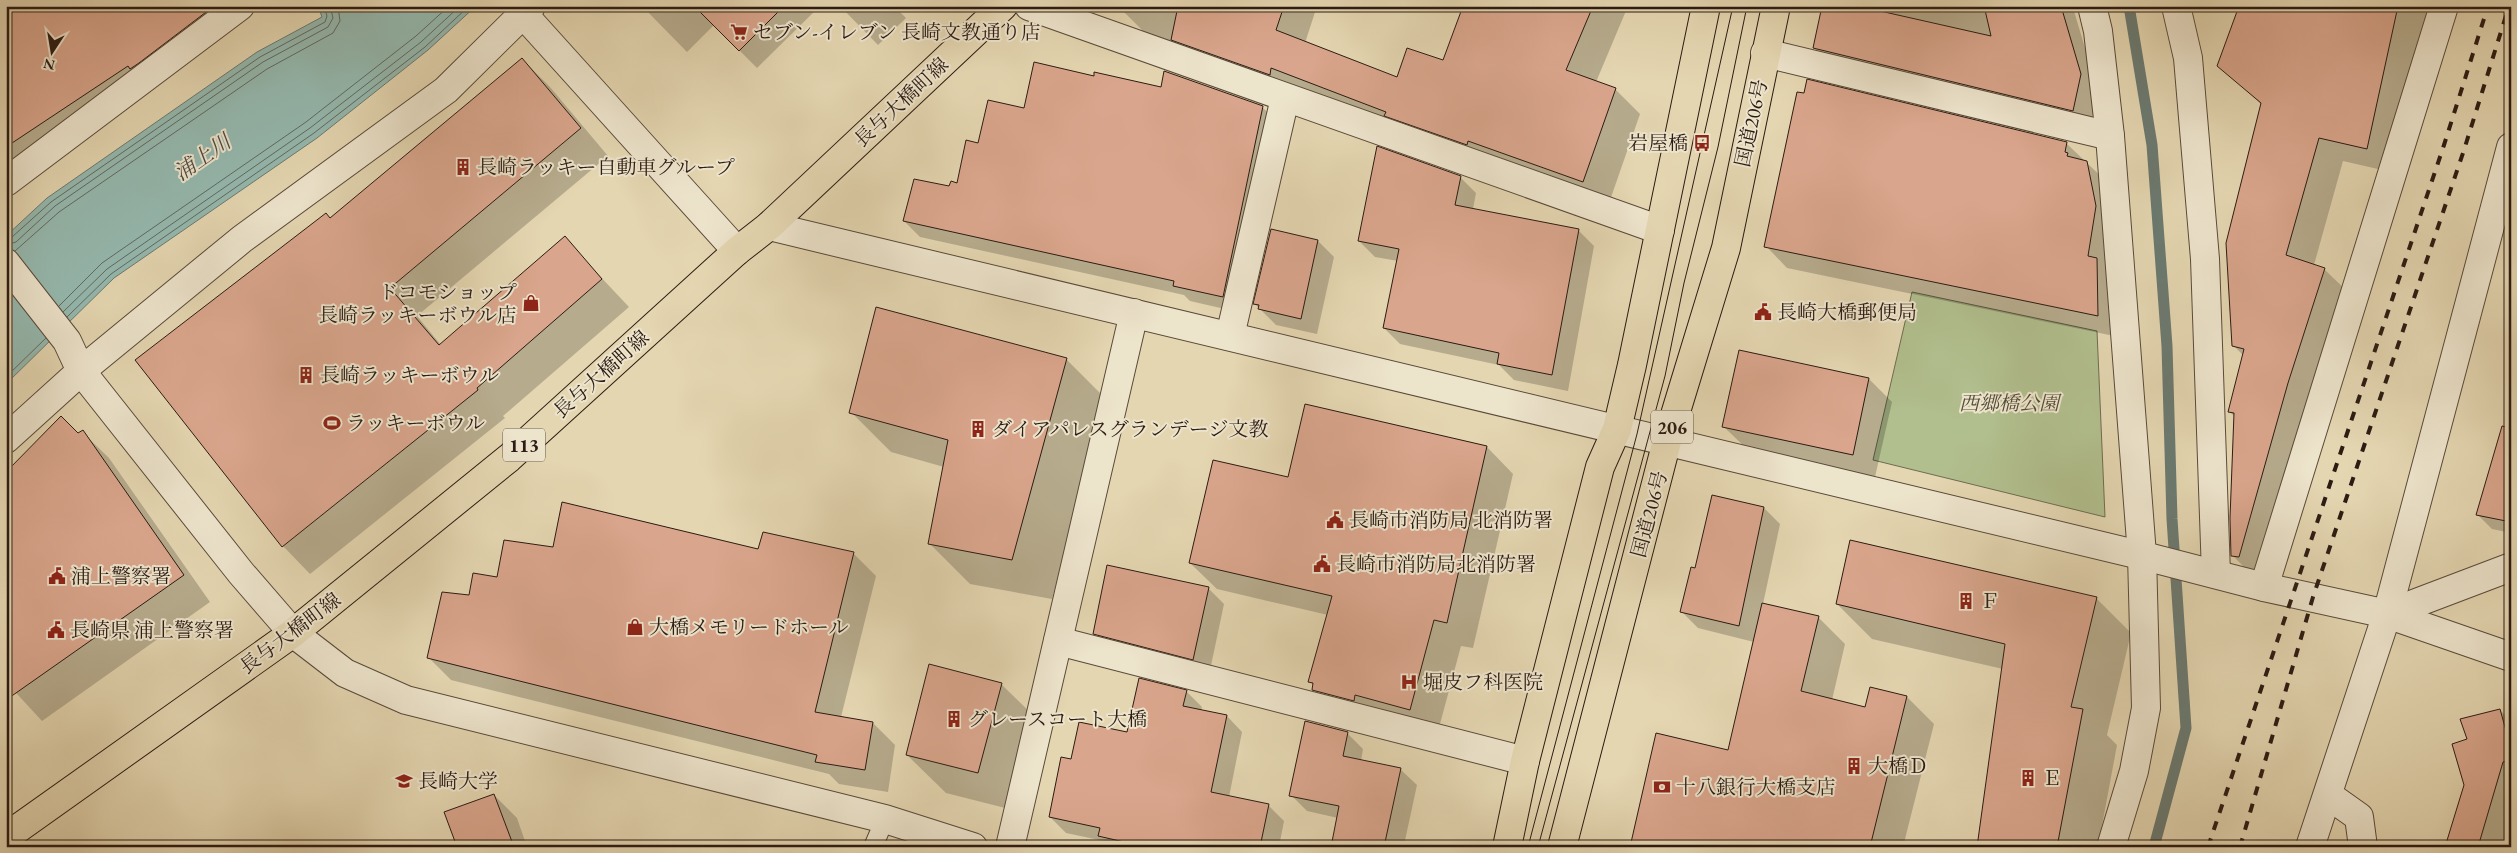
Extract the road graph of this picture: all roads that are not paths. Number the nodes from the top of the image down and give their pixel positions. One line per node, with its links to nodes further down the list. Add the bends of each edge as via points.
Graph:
1 (240, 6): 14 (street)
2 (1004, 6): 15 (main road, 長与大橋町線 / 113)
3 (1029, 6): 11 (street)
4 (1706, 6): 16 (main road, 206)
5 (1776, 6): 10 (main road, 国道206号 / 206)
6 (2092, 6): 12 (street, via 2098,31)
7 (2176, 6): 27 (street, via 2188,58 2205,260)
8 (2444, 6): 28 (street)
9 (528, 11): 17 (street); 21 (street, via 446,90 242,239)
10 (1766, 53): 12 (street); 24 (main road, 国道206号 / 206, via 1726,248)
11 (1285, 98): 16 (street); 20 (street)
12 (2110, 136): 25 (street)
13 (2511, 148): 29 (street)
14 (6, 182)
15 (769, 226): 17 (main road, 長与大橋町線 / 113); 19 (street)
16 (1660, 230): 22 (main road, 206)
17 (737, 251): 30 (main road, 長与大橋町線 / 113, via 509,458)
18 (6, 263): 21 (street, via 67,341)
19 (1134, 313): 20 (street); 31 (street)
20 (1230, 336): 22 (street)
21 (80, 371): 23 (street); 30 (street, via 240,573)
22 (1617, 429): 24 (street); 33 (main road, 206, via 1600,467)
23 (6, 440)
24 (1667, 441): 25 (street); 41 (main road, 国道206号 / 206)
25 (2145, 556): 27 (street); 42 (street, via 2146,708 2134,771)
26 (2511, 567): 29 (street)
27 (2208, 572): 28 (street)
28 (2264, 586): 29 (street)
29 (2387, 614): 32 (street); 34 (street)
30 (294, 633): 35 (street, via 345,673 406,700); 36 (main road, 長与大橋町線 / 113)
31 (1058, 641): 33 (street); 39 (street)
32 (2511, 657)
33 (1525, 761): 40 (main road, 206)
34 (2328, 795): 43 (street); 44 (street, via 2359,817)
35 (885, 819): 37 (lane); 38 (street)
36 (6, 838)
37 (873, 847)
38 (973, 847)
39 (1010, 847)
40 (1507, 847)
41 (1562, 847)
42 (2110, 847)
43 (2310, 847)
44 (2363, 847)

